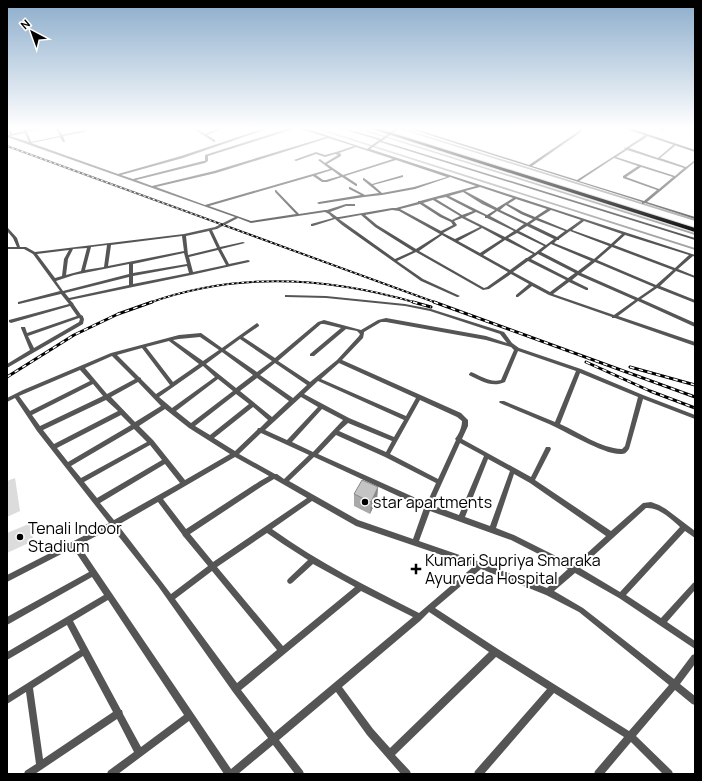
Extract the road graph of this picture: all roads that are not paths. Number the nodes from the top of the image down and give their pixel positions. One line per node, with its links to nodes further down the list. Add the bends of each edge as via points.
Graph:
1 (87, 163): 20 (street)
2 (158, 163): 20 (street)
3 (198, 163): 27 (street)
4 (243, 163): 32 (street)
5 (382, 163): 22 (street)
6 (409, 163): 24 (street)
7 (455, 163): 76 (street)
8 (487, 163): 67 (main road)
9 (522, 163): 16 (street)
10 (534, 163): 16 (street)
11 (603, 163): 28 (street)
12 (632, 163): 17 (street)
13 (672, 163): 18 (street)
14 (692, 163): 18 (street)
15 (324, 164): 19 (street)
16 (530, 166): 28 (street)
17 (640, 166): 25 (street); 34 (street, via 624,177)
18 (687, 168): 25 (street)
19 (333, 169): 21 (street); 22 (street)
20 (119, 175): 27 (street)
21 (314, 175): 22 (street, via 325,181); 47 (street)
22 (343, 176): 30 (street)
23 (402, 176): 29 (street)
24 (449, 177): 31 (street); 37 (street, via 415,188)
25 (676, 177): 34 (street)
26 (364, 179): 29 (street)
27 (133, 180): 32 (street)
28 (577, 181): 44 (street)
29 (371, 184): 37 (street)
30 (356, 185)
31 (481, 186): 36 (street); 40 (street)
32 (153, 187): 47 (street)
33 (350, 188): 38 (street)
34 (660, 190): 44 (street)
35 (276, 191): 54 (street)
36 (464, 192): 39 (street); 50 (street)
37 (382, 194): 38 (street)
38 (364, 196): 43 (street)
39 (447, 196): 41 (street); 52 (street)
40 (515, 198): 45 (street); 49 (street)
41 (433, 199): 42 (street); 55 (street)
42 (419, 202): 48 (street); 62 (street)
43 (319, 203)
44 (643, 203): 59 (street)
45 (506, 204): 50 (street); 60 (street)
46 (354, 205): 51 (street)
47 (205, 206): 56 (street)
48 (396, 209): 53 (street); 72 (street)
49 (550, 209): 60 (street); 61 (street)
50 (497, 210): 57 (street); 64 (street)
51 (328, 211): 54 (street); 58 (street)
52 (475, 211): 55 (street); 57 (street)
53 (362, 214): 58 (street); 88 (street)
54 (298, 215): 56 (street, via 251,222)
55 (463, 216): 62 (street); 65 (street)
56 (238, 217): 68 (street)
57 (486, 217): 69 (street)
58 (336, 218): 63 (street); 95 (street)
59 (695, 218)
60 (537, 219): 64 (street); 70 (street)
61 (583, 220): 70 (street); 71 (street)
62 (452, 221): 72 (street, via 455,225)
63 (312, 225)
64 (529, 225): 69 (street); 74 (street)
65 (482, 227): 75 (street); 77 (street)
66 (7, 229): 85 (street)
67 (695, 229)
68 (210, 230): 73 (street); 87 (street)
69 (518, 231): 75 (street); 82 (street)
70 (569, 231): 74 (street); 83 (street)
71 (625, 233): 83 (street); 93 (street)
72 (441, 234): 77 (street); 88 (street)
73 (184, 235): 80 (street); 91 (street)
74 (558, 238): 79 (street)
75 (507, 239): 90 (street); 92 (street)
76 (695, 239)
77 (455, 241): 92 (street)
78 (243, 243): 87 (street)
79 (551, 243): 82 (street); 96 (street)
80 (109, 244): 81 (street); 101 (street)
81 (90, 246): 86 (street); 104 (street)
82 (546, 246): 90 (street)
83 (609, 246): 96 (street); 102 (street)
84 (7, 248): 85 (street)
85 (19, 248): 89 (street, via 26,248)
86 (72, 248): 89 (street); 108 (street, via 66,259)
87 (221, 250): 91 (street); 100 (street)
88 (416, 251): 95 (street); 103 (street, via 483,289)
89 (34, 253): 110 (street)
90 (536, 253): 94 (street); 105 (street)
91 (187, 254): 98 (street); 99 (street)
92 (480, 255): 103 (street)
93 (694, 255): 102 (street)
94 (527, 259): 103 (street); 111 (street)
95 (395, 260): 119 (street, via 427,282)
96 (595, 260): 105 (street); 114 (street)
97 (248, 261): 100 (street)
98 (131, 263): 101 (street); 107 (street)
99 (189, 265): 106 (street); 107 (street)
100 (228, 266): 106 (street)
101 (106, 268): 104 (street)
102 (674, 270): 109 (street); 114 (street)
103 (511, 271): 112 (street)
104 (83, 272): 108 (street)
105 (578, 272): 111 (street); 121 (street)
106 (191, 274): 113 (street)
107 (131, 275): 113 (street); 116 (street)
108 (64, 277): 110 (street)
109 (695, 277)
110 (54, 280): 116 (street)
111 (568, 280): 115 (street); 117 (street)
112 (532, 284): 117 (street); 120 (street)
113 (131, 286): 122 (street)
114 (657, 286): 121 (street); 123 (street)
115 (587, 289)
116 (63, 292): 122 (street); 124 (street)
117 (550, 294): 126 (street)
118 (286, 296): 138 (street, via 326,297 431,310 502,333)
119 (458, 296)
120 (517, 296)
121 (640, 300): 126 (street); 129 (street)
122 (71, 302): 125 (street); 127 (street)
123 (695, 302)
124 (19, 303)
125 (81, 316): 133 (street); 140 (street, via 81,322)
126 (614, 317): 136 (street)
127 (11, 321)
128 (257, 325): 134 (street)
129 (695, 325)
130 (345, 327): 132 (street); 143 (street); 144 (street, via 320,323)
131 (23, 328): 133 (street)
132 (360, 332): 138 (street, via 386,320 486,338); 145 (street, via 361,337)
133 (26, 335): 140 (street)
134 (240, 337): 141 (street); 144 (street)
135 (170, 340): 137 (street); 141 (street, via 201,335); 146 (street)
136 (694, 342)
137 (143, 346): 142 (street); 156 (street)
138 (512, 346): 139 (street)
139 (517, 349): 149 (street); 150 (street, via 500,383 493,383)
140 (32, 350): 147 (street)
141 (223, 350): 146 (street); 151 (street)
142 (113, 354): 148 (street); 153 (street)
143 (312, 355)
144 (275, 361): 151 (street); 157 (street)
145 (339, 361): 154 (street); 164 (street)
146 (203, 364): 152 (street); 156 (street)
147 (7, 366)
148 (81, 367): 155 (street); 160 (street)
149 (579, 370): 161 (street); 178 (street)
150 (471, 374)
151 (257, 375): 158 (street); 166 (street)
152 (218, 377): 158 (street); 171 (street)
153 (139, 379): 162 (street); 163 (street)
154 (317, 379): 157 (street); 175 (street)
155 (93, 382): 162 (street); 173 (street)
156 (173, 385): 163 (street)
157 (310, 385): 159 (street)
158 (236, 391): 168 (street); 180 (street)
159 (300, 394): 166 (street); 170 (street)
160 (16, 395): 165 (street); 173 (street)
161 (640, 396): 174 (street); 178 (street, via 627,447 623,452 606,448)
162 (106, 397): 172 (street); 181 (street)
163 (156, 397): 169 (street)
164 (419, 397): 175 (street); 185 (street, via 465,420 465,426)
165 (7, 400)
166 (293, 401): 176 (street)
167 (502, 402): 178 (street)
168 (253, 404): 176 (street); 184 (street)
169 (165, 406): 171 (street); 179 (street)
170 (322, 406): 177 (street); 188 (street)
171 (172, 411): 180 (street)
172 (121, 412): 179 (street); 189 (street)
173 (29, 414): 181 (street)
174 (695, 417)
175 (407, 419): 186 (street)
176 (272, 420): 182 (street)
177 (347, 420): 183 (street); 186 (street)
178 (557, 425)
179 (134, 426): 187 (street); 196 (street)
180 (191, 426): 184 (street)
181 (39, 429): 189 (street)
182 (260, 430): 188 (street); 191 (street)
183 (335, 432): 192 (street); 193 (street)
184 (210, 438): 191 (street)
185 (458, 439): 194 (street); 202 (street)
186 (395, 440): 193 (street)
187 (151, 442): 195 (street); 199 (street)
188 (287, 443): 192 (street)
189 (53, 447): 196 (street)
190 (548, 449): 200 (street)
191 (235, 454): 198 (street); 203 (street)
192 (313, 455): 201 (street); 207 (street)
193 (387, 455): 202 (street)
194 (487, 456): 197 (street); 208 (street)
195 (166, 461): 203 (street); 206 (street)
196 (67, 465): 199 (street)
197 (513, 470): 200 (street); 212 (street)
198 (275, 476): 201 (street); 213 (street)
199 (80, 481): 206 (street)
200 (532, 481): 214 (street)
201 (284, 482): 205 (street)
202 (439, 482): 207 (street)
203 (184, 483): 204 (street)
204 (158, 498): 209 (street); 213 (street)
205 (312, 498): 211 (street); 216 (street, via 356,523)
206 (96, 502): 209 (street)
207 (428, 507): 208 (street); 216 (street)
208 (461, 519): 212 (street)
209 (112, 524): 217 (street); 230 (street)
210 (684, 527): 214 (street, via 650,503 640,508); 215 (street); 229 (street)
211 (268, 529): 218 (street); 219 (street)
212 (492, 530): 221 (street, via 512,537)
213 (185, 534): 219 (street)
214 (611, 535): 221 (street)
215 (695, 535)
216 (415, 543): 220 (street)
217 (74, 544): 222 (street); 223 (street)
218 (313, 560): 224 (street); 226 (street)
219 (213, 566): 230 (street); 237 (street)
220 (480, 566): 227 (street); 231 (street)
221 (575, 569): 227 (street); 229 (street)
222 (93, 573): 228 (street); 234 (street)
223 (7, 579)
224 (290, 581)
225 (695, 584): 235 (street)
226 (360, 587): 232 (street); 237 (street)
227 (548, 592): 242 (street, via 581,610)
228 (109, 596): 233 (street); 250 (street)
229 (621, 596): 235 (street)
230 (171, 598): 246 (street)
231 (429, 608): 232 (street); 239 (street)
232 (420, 617): 244 (street)
233 (68, 620): 238 (street); 240 (street)
234 (7, 621)
235 (662, 622): 236 (street)
236 (695, 645)
237 (282, 650): 246 (street)
238 (85, 651): 243 (street); 249 (street)
239 (495, 652): 245 (street); 254 (street)
240 (7, 656)
241 (695, 658): 242 (street)
242 (674, 685): 248 (street); 251 (street)
243 (29, 686): 247 (street); 255 (street)
244 (337, 687): 252 (street); 254 (street, via 370,732)
245 (553, 688): 251 (street); 261 (street)
246 (236, 689): 252 (street)
247 (7, 700)
248 (695, 701)
249 (119, 713): 253 (street); 255 (street)
250 (189, 716): 253 (street); 258 (street)
251 (630, 736): 262 (street); 263 (street)
252 (273, 739): 258 (street); 259 (street)
253 (139, 752): 257 (street)
254 (390, 754): 260 (street)
255 (40, 766): 256 (street)
256 (28, 774)
257 (110, 774)
258 (230, 774)
259 (300, 774)
260 (407, 774)
261 (478, 774)
262 (598, 774)
263 (669, 774)

